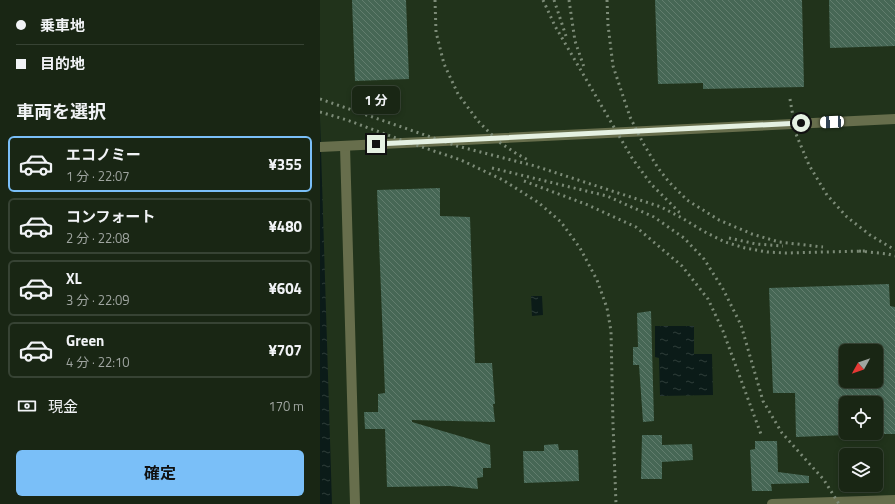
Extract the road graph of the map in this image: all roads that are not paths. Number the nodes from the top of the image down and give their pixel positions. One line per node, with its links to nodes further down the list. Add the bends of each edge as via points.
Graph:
1 (895, 119): 2 (lane)
2 (345, 146): 3 (lane); 5 (lane)
3 (320, 147)
4 (895, 500): 6 (lane)
5 (355, 504)
6 (772, 504)

